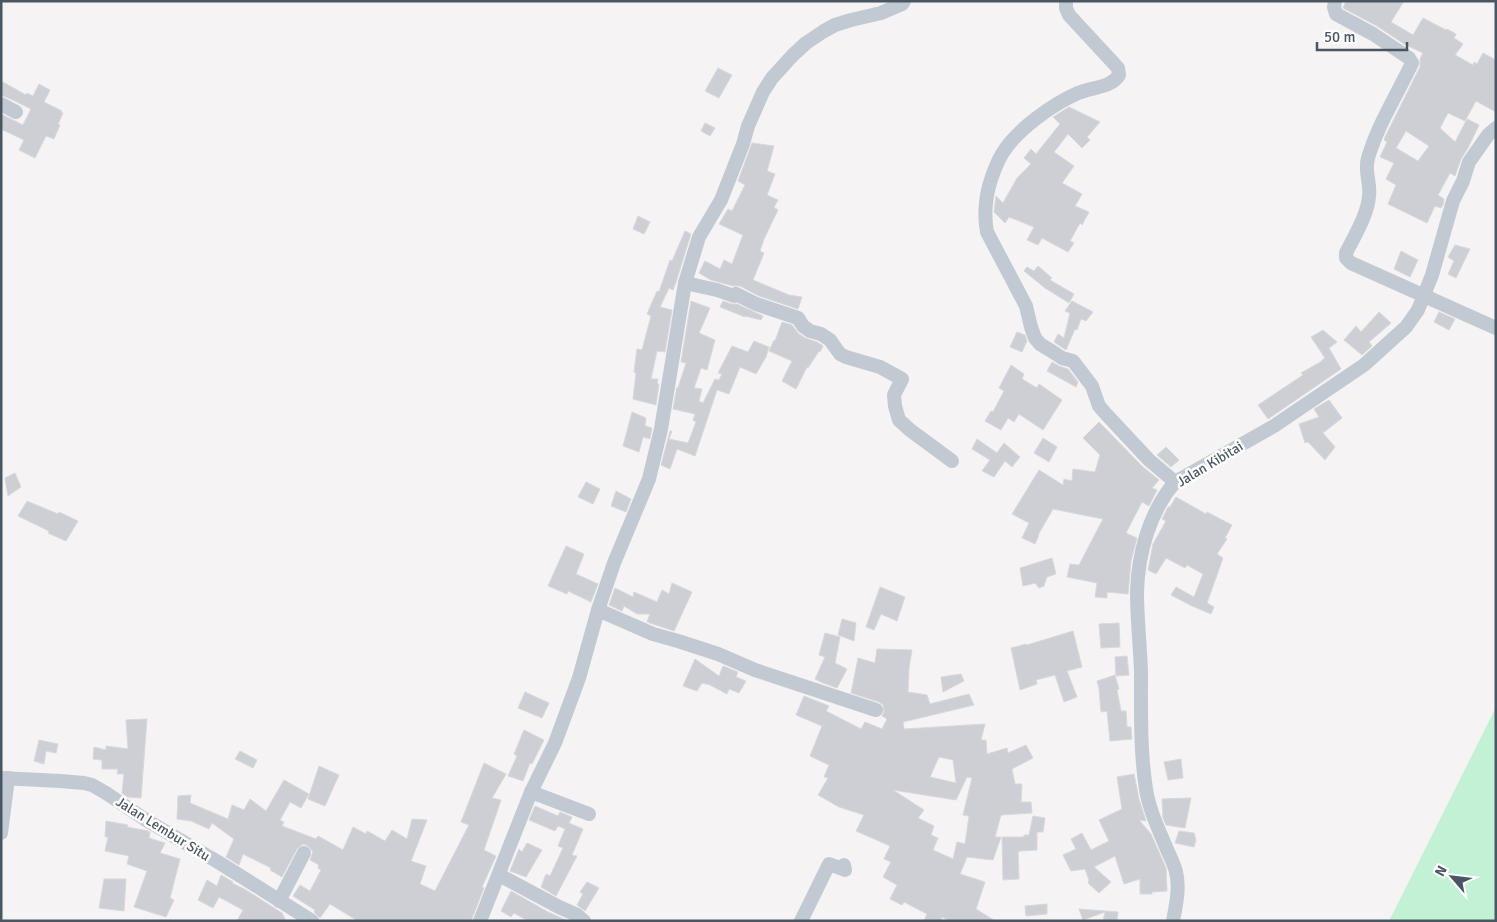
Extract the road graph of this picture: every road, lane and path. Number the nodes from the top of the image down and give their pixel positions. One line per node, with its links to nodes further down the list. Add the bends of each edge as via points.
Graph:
1 (904, 1): 7 (street, via 881,14 851,20 824,31 806,42 772,78 755,108 722,200 699,237)
2 (1066, 1): 11 (street, via 1069,15 1118,68 1119,75 1112,83 1082,92 1050,109 1009,144 996,166 986,197 987,232 1026,306 1031,327 1040,344 1073,361 1092,386 1106,414 1149,460)
3 (1335, 1): 8 (street, via 1336,14 1381,39 1412,63 1372,147 1366,170 1370,193 1368,207 1346,258)
4 (1, 104): 5 (street)
5 (16, 112)
6 (1496, 128): 8 (street, Jalan Kibitai, via 1469,162)
7 (685, 283): 10 (street, via 736,294 798,318 810,331 830,340 840,354 895,374 902,379 894,395 899,420); 12 (street, via 661,429 649,479)
8 (1424, 295): 9 (street); 11 (street, Jalan Kibitai, via 1406,327 1364,365 1274,426)
9 (1496, 328)
10 (952, 461)
11 (1176, 482): 26 (street, Jalan Kibitai, via 1162,499 1146,536 1137,591 1146,790 1176,870 1178,883)
12 (598, 610): 13 (street, via 653,634 702,648 756,670); 15 (street, via 556,743)
13 (876, 710)
14 (4, 778): 17 (street); 21 (street, Jalan Lembur Situ, via 92,785)
15 (531, 792): 16 (street); 20 (street)
16 (589, 814)
17 (1, 833)
18 (304, 853): 21 (street)
19 (844, 865): 25 (street, via 845,870 829,864)
20 (499, 875): 23 (street); 24 (street)
21 (279, 901): 22 (street, Jalan Lembur Situ)
22 (312, 921)
23 (480, 921)
24 (584, 921)
25 (801, 921)
26 (1174, 921)

